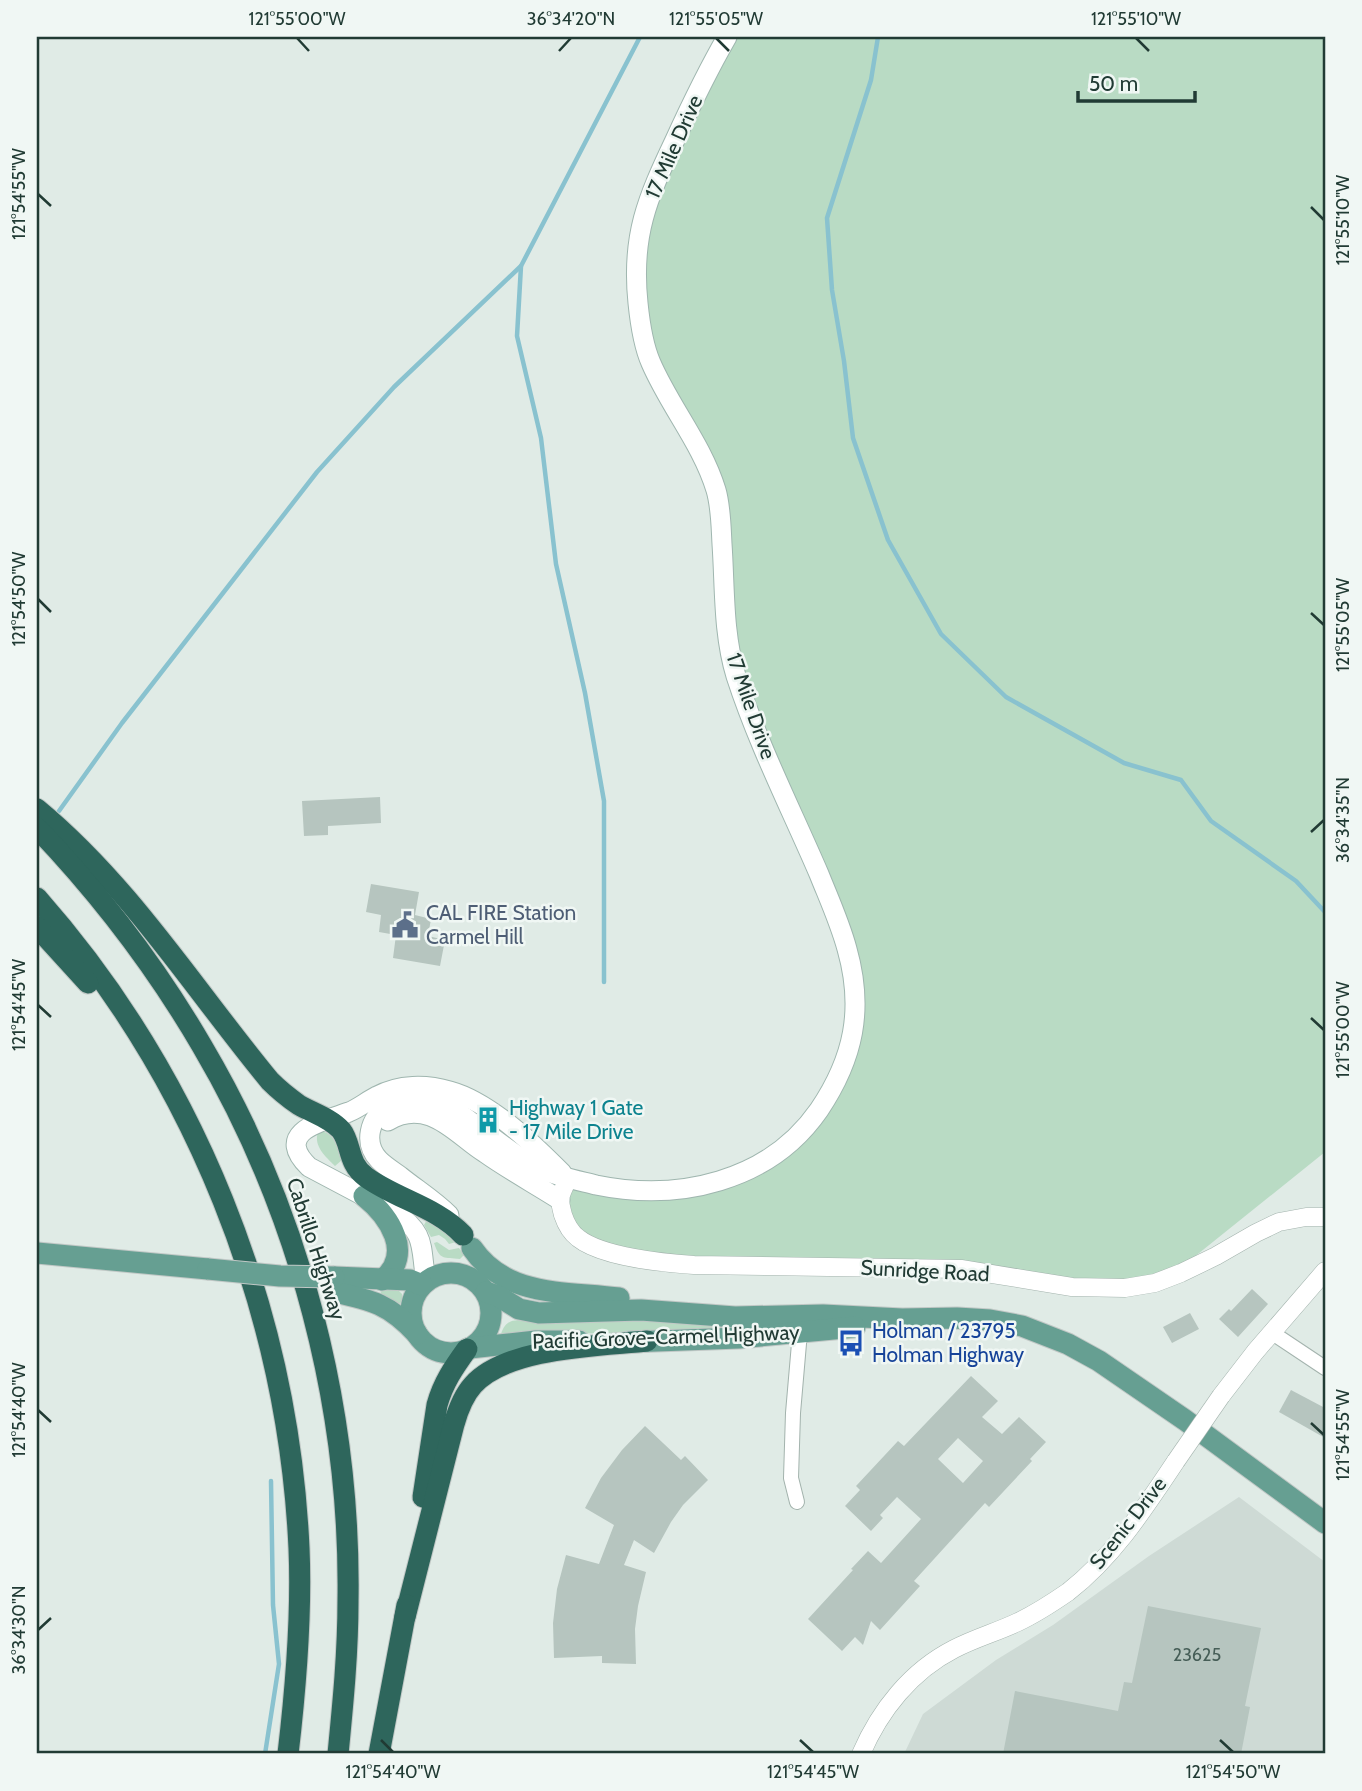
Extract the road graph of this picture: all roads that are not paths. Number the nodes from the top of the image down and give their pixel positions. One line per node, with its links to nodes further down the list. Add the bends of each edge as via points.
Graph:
1 (727, 37): 9 (main road, 17 Mile Drive, via 656,180 643,217 635,276 639,318 649,358 717,493 726,619 735,674 842,929 857,996 855,1019 840,1073 825,1100 810,1122 772,1158 724,1180 676,1190 609,1188)
2 (37, 809): 7 (highway, via 137,909 270,1081 296,1103)
3 (37, 828): 32 (highway, Cabrillo Highway, via 126,932 197,1036 250,1138 294,1252 326,1374 344,1497 348,1600)
4 (37, 898): 6 (highway, via 109,990)
5 (37, 927): 6 (highway)
6 (159, 1068): 31 (highway, via 200,1148 239,1242 263,1317 285,1415 296,1494 300,1584)
7 (327, 1119): 9 (main road, via 401,1087 450,1091 485,1107); 10 (main road, via 301,1133 299,1154 315,1171); 13 (highway, via 342,1132 364,1176 446,1220)
8 (370, 1143): 9 (main road, 17 Mile Drive, via 374,1120 390,1106 412,1099 435,1101 534,1166); 11 (main road, via 394,1117 430,1116); 13 (main road, via 379,1160 444,1210)
9 (568, 1179): 11 (street)
10 (365, 1196): 16 (main road, via 386,1217 398,1250 395,1265); 17 (main road, via 401,1216 418,1234)
11 (560, 1200): 12 (street, Sunridge Road, via 567,1226 582,1241 658,1262 961,1269 1090,1289 1155,1283 1279,1222)
12 (1325, 1217)
13 (467, 1241): 19 (main road, via 480,1264); 20 (main road, via 496,1273 531,1288 626,1299)
14 (37, 1253): 18 (main road, bridge)
15 (1325, 1271): 23 (street, Scenic Drive)
16 (382, 1280): 17 (main road); 18 (main road)
17 (424, 1283): 19 (main road, via 454,1274 478,1283); 24 (main road, via 414,1296 411,1311)
18 (334, 1284): 24 (main road, via 383,1305)
19 (483, 1290): 20 (main road, Pacific Grove-Carmel Highway, via 533,1312); 26 (main road, via 490,1302 490,1322)
20 (675, 1312): 21 (main road, Pacific Grove-Carmel Highway)
21 (902, 1319): 22 (main road, Pacific Grove-Carmel Highway); 29 (main road, Pacific Grove-Carmel Highway, via 998,1321 1077,1348)
22 (800, 1332): 25 (main road, Pacific Grove-Carmel Highway); 28 (street, via 791,1478)
23 (1271, 1332): 27 (street); 34 (street, Scenic Drive, bridge, via 1129,1529 1096,1567 1032,1615 928,1665 889,1705)
24 (419, 1336): 26 (main road, via 440,1352)
25 (648, 1342): 26 (main road, Pacific Grove-Carmel Highway, via 536,1341); 30 (highway, via 533,1356 491,1371 473,1384 450,1436)
26 (469, 1349): 30 (highway, via 446,1380 437,1405)
27 (1325, 1367)
28 (797, 1502)
29 (1325, 1523)
30 (405, 1618): 33 (highway)
31 (288, 1754)
32 (338, 1754)
33 (379, 1754)
34 (861, 1754)

